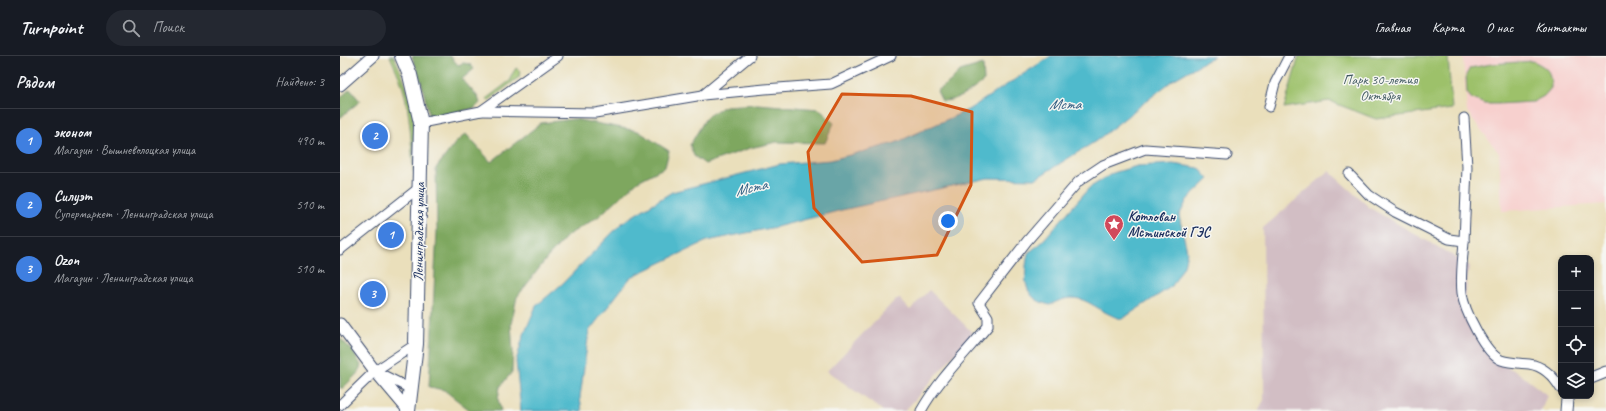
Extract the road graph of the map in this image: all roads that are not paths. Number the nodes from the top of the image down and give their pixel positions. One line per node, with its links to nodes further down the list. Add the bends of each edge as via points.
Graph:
1 (373, 56): 7 (street)
2 (402, 56): 12 (main road, Ленинградская улица, via 410,75)
3 (558, 56): 10 (street)
4 (750, 56): 8 (street)
5 (891, 56): 8 (street, via 831,84)
6 (1289, 56): 9 (street, via 1275,83)
7 (340, 85)
8 (703, 96): 10 (street, via 595,113)
9 (1269, 107)
10 (481, 111): 12 (street)
11 (1464, 118): 16 (street, via 1467,167)
12 (421, 124): 15 (main road, Ленинградская улица)
13 (1227, 155): 30 (street, via 1145,149 1103,165 1079,181 1027,241 979,303 988,317 988,326 941,381)
14 (1349, 174): 16 (street, via 1369,195 1395,212 1449,239)
15 (420, 187): 17 (street); 19 (main road, Ленинградская улица)
16 (1464, 241): 22 (street, via 1462,294 1470,321 1492,353 1500,359 1530,364 1542,368)
17 (340, 250)
18 (340, 324): 20 (street)
19 (416, 344): 20 (street); 26 (main road, Ленинградская улица)
20 (375, 371): 26 (street); 28 (street); 29 (street)
21 (1606, 372): 23 (street)
22 (1549, 374): 24 (street); 25 (street)
23 (1594, 377)
24 (1558, 378)
25 (1558, 384)
26 (411, 389): 29 (main road, Ленинградская улица)
27 (1567, 399): 31 (street)
28 (340, 405)
29 (408, 411)
30 (921, 411)
31 (1566, 411)

